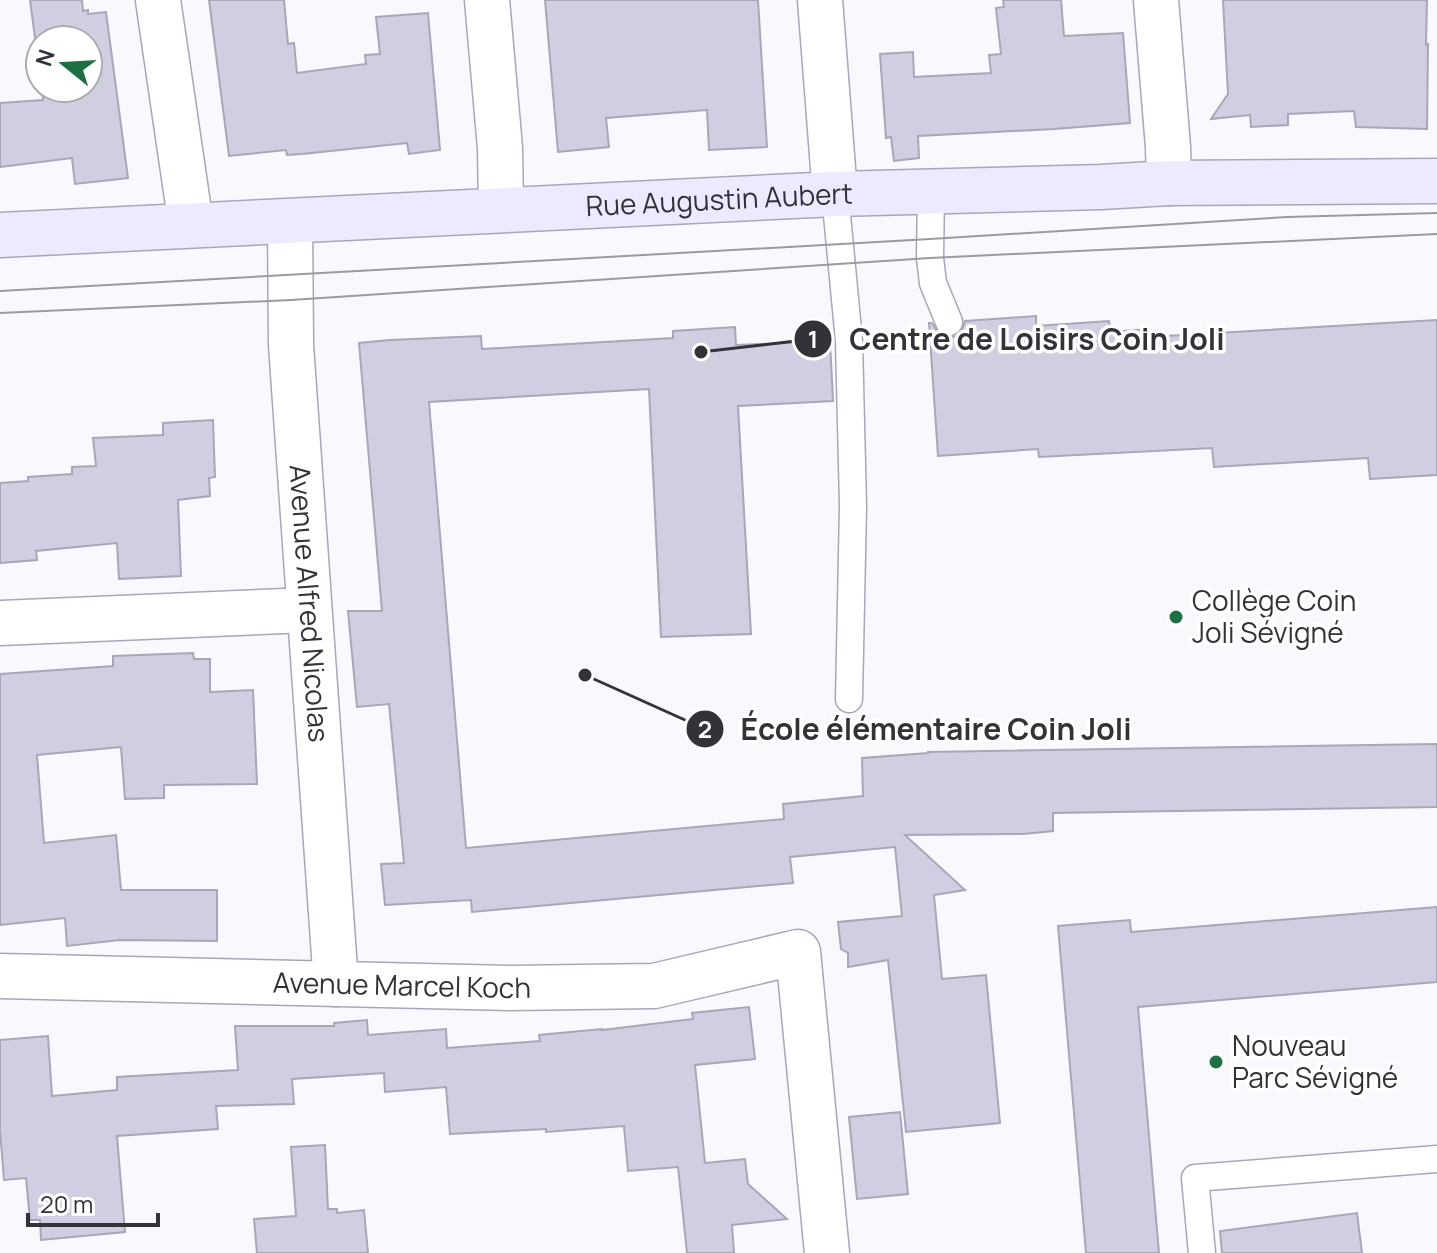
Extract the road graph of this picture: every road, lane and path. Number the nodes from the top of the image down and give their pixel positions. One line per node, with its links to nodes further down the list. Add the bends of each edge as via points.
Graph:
1 (158, 0): 11 (street)
2 (487, 0): 9 (street)
3 (820, 0): 8 (street)
4 (1156, 0): 6 (street)
5 (1437, 181): 6 (main road, Rue Augustin Aubert)
6 (1169, 183): 7 (main road, Rue Augustin Aubert)
7 (931, 192): 8 (main road, Rue Augustin Aubert); 13 (lane, via 933,283)
8 (835, 194): 9 (main road, Rue Augustin Aubert); 16 (lane, via 849,341)
9 (501, 209): 10 (main road, Rue Augustin Aubert)
10 (290, 222): 11 (main road, Rue Augustin Aubert); 14 (street, Avenue Alfred Nicolas, via 291,345)
11 (191, 225): 12 (main road, Rue Augustin Aubert)
12 (0, 235)
13 (949, 322)
14 (309, 610): 15 (street); 18 (street, Avenue Alfred Nicolas)
15 (0, 623)
16 (849, 699)
17 (0, 976): 18 (street, Avenue Marcel Koch)
18 (336, 984): 20 (street, Avenue Marcel Koch, via 654,986 798,952)
19 (1437, 1159): 21 (lane, via 1195,1178)
20 (827, 1253)
21 (1202, 1253)

